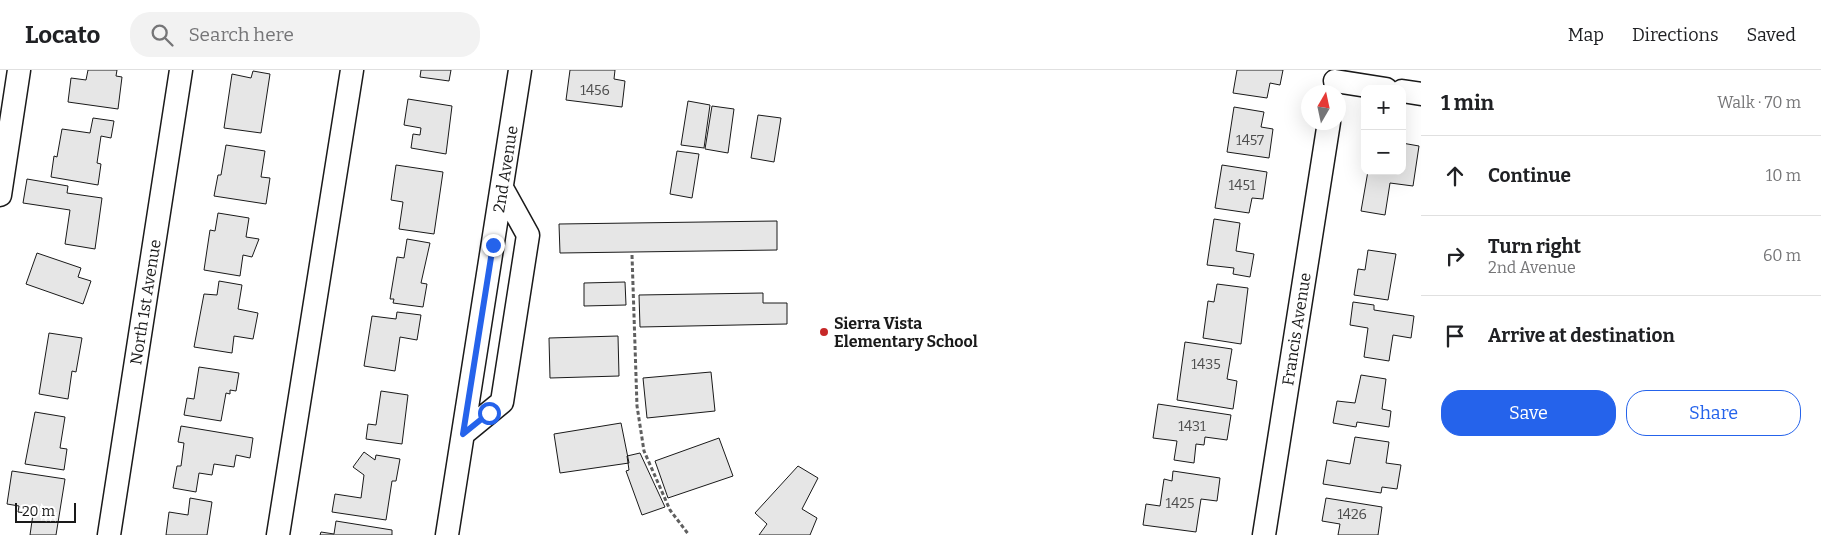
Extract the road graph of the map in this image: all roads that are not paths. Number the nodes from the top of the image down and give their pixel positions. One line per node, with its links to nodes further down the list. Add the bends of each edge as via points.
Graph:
1 (19, 70): 11 (street)
2 (181, 70): 13 (street, North 1st Avenue)
3 (352, 70): 14 (street)
4 (520, 70): 10 (street, 2nd Avenue)
5 (1335, 81): 6 (street)
6 (1361, 85)
7 (1406, 92): 8 (street)
8 (1421, 94)
9 (1328, 130): 16 (street, Francis Avenue)
10 (502, 188): 12 (street, 2nd Avenue); 12 (street, via 528,235 502,402)
11 (0, 195)
12 (463, 434): 15 (street, 2nd Avenue)
13 (109, 535)
14 (278, 535)
15 (447, 535)
16 (1264, 535)

